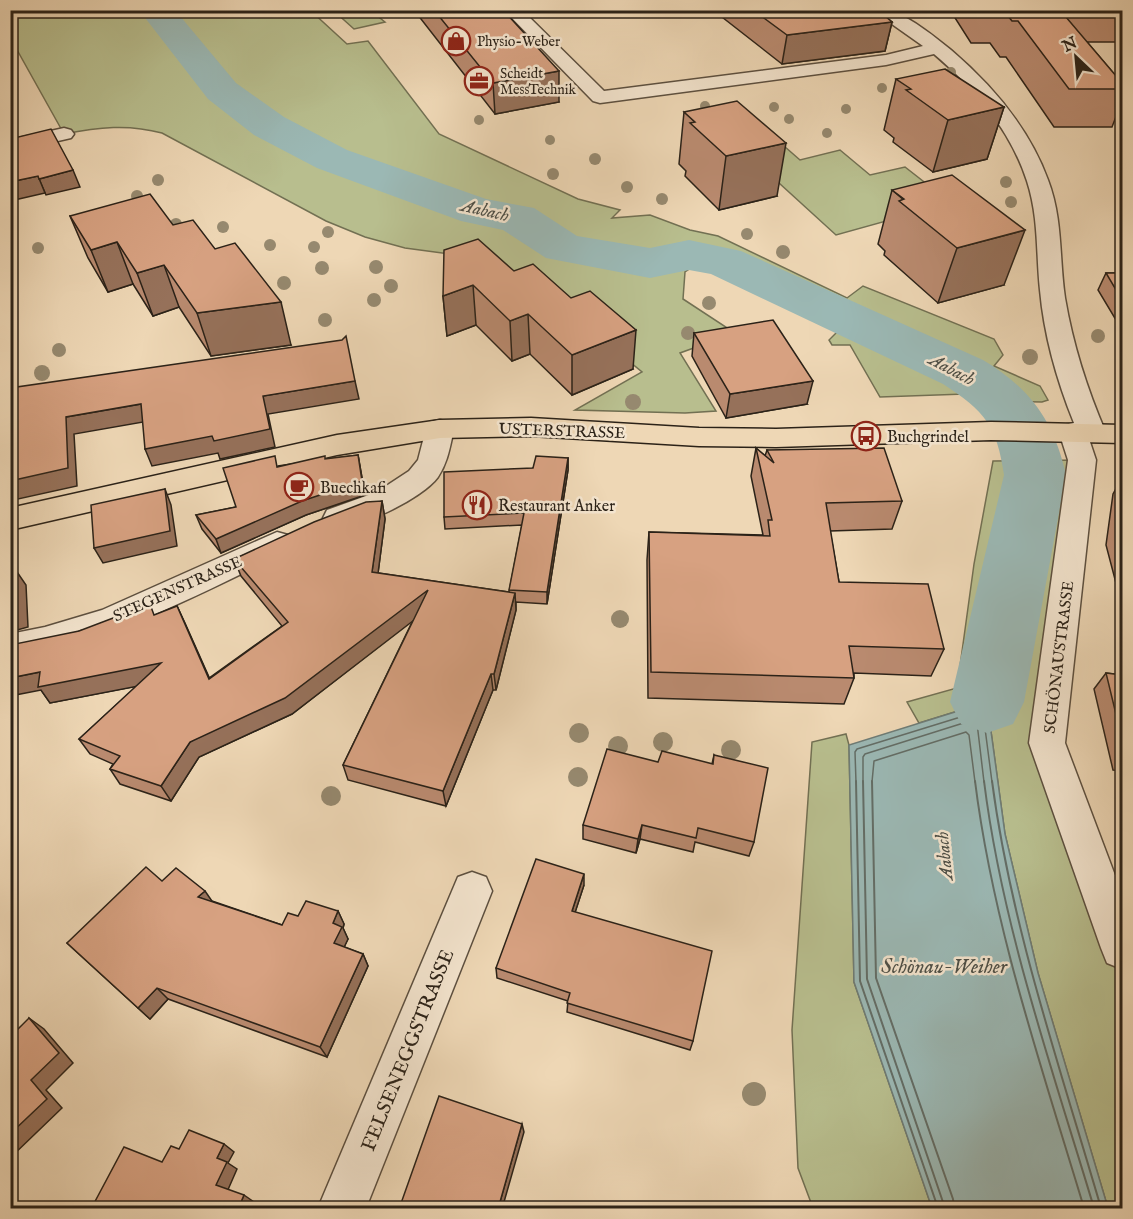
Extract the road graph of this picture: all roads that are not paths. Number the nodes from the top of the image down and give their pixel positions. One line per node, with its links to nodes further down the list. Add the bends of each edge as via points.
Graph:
1 (512, 10): 3 (street, via 600,97 886,60)
2 (880, 10): 3 (street)
3 (937, 48): 8 (street, via 991,97 1033,165 1047,218 1053,295 1075,394)
4 (64, 134): 5 (street)
5 (10, 146)
6 (440, 429): 8 (main road, USTERSTRASSE, via 531,427 776,438 991,431); 9 (main road, USTERSTRASSE, via 337,445); 10 (street, STEGENSTRASSE, via 429,468 394,496 307,530 137,608 85,628)
7 (1122, 434): 8 (main road, USTERSTRASSE)
8 (1074, 439): 12 (street, SCHÖNAUSTRASSE, via 1047,743)
9 (10, 519)
10 (10, 648)
11 (472, 891): 13 (street, FELSENEGGSTRASSE)
12 (1122, 948)
13 (342, 1209)

